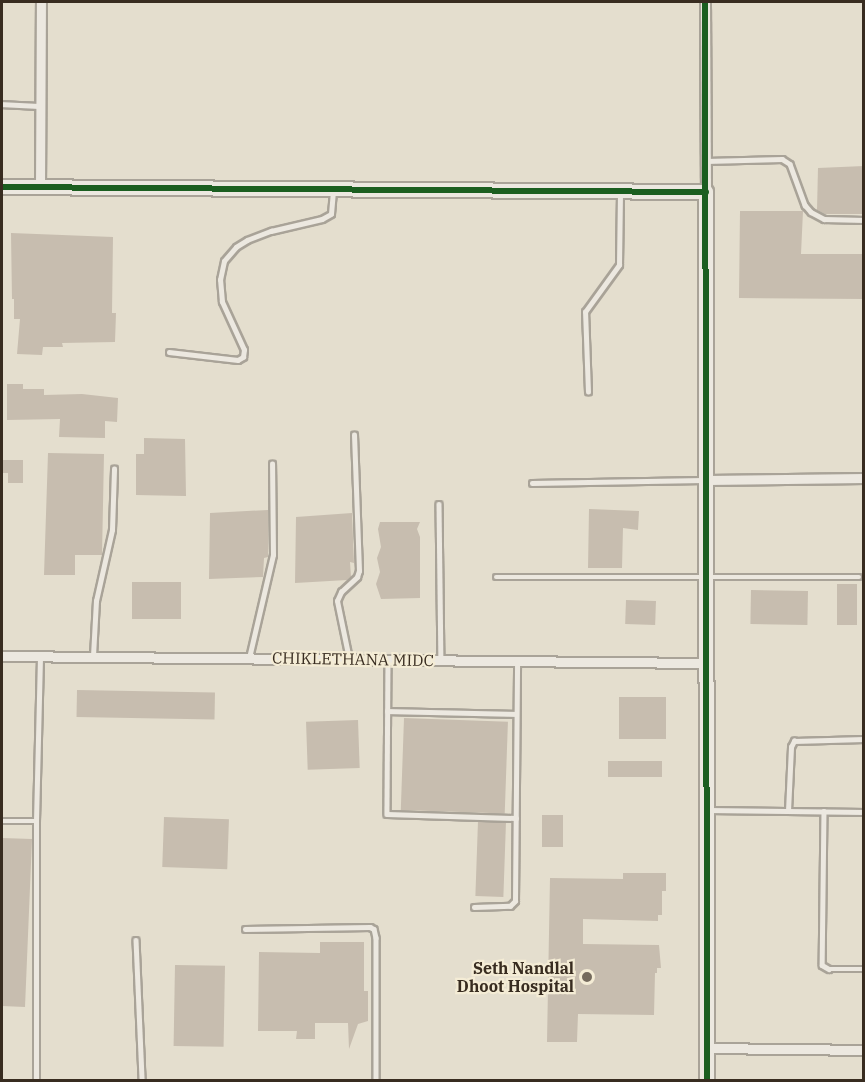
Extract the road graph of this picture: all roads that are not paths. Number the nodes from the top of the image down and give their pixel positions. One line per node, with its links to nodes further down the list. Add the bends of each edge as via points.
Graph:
1 (41, 2): 4 (street)
2 (705, 2): 5 (street)
3 (2, 104): 4 (lane)
4 (40, 106): 7 (street)
5 (706, 161): 10 (street); 11 (lane, via 782,159 790,164 811,212 824,219)
6 (2, 187): 7 (street)
7 (40, 187): 8 (street)
8 (333, 189): 9 (street); 12 (lane, via 331,214 248,240 224,261 219,280 222,302 244,350 243,357 238,360)
9 (620, 191): 10 (street); 13 (lane, via 619,265 585,312)
10 (706, 192): 18 (street)
11 (864, 220)
12 (169, 351)
13 (588, 392)
14 (354, 435): 28 (lane, via 359,571 337,601)
15 (272, 464): 27 (lane, via 273,555)
16 (114, 469): 25 (lane, via 112,530 96,601)
17 (864, 478): 18 (street)
18 (708, 480): 19 (lane); 23 (street)
19 (532, 483)
20 (439, 504): 30 (lane)
21 (496, 577): 23 (lane)
22 (859, 577): 23 (lane)
23 (706, 578): 32 (street)
24 (40, 656): 25 (street, CHIKLETHANA MIDC); 26 (street, CHIKLETHANA MIDC); 42 (lane)
25 (93, 656): 27 (street, CHIKLETHANA MIDC)
26 (2, 657)
27 (249, 658): 28 (street, CHIKLETHANA MIDC)
28 (349, 659): 29 (street, CHIKLETHANA MIDC)
29 (388, 660): 30 (street, CHIKLETHANA MIDC); 33 (lane)
30 (441, 660): 31 (street, CHIKLETHANA MIDC)
31 (517, 661): 32 (street, CHIKLETHANA MIDC); 34 (lane)
32 (704, 663): 36 (street)
33 (387, 711): 34 (lane); 40 (lane, via 387,814)
34 (516, 714): 40 (lane)
35 (864, 739): 37 (lane, via 794,741)
36 (705, 809): 37 (lane); 47 (street)
37 (788, 811): 38 (lane)
38 (824, 811): 39 (lane); 46 (lane, via 822,965 830,969)
39 (864, 812)
40 (516, 818): 43 (lane, via 515,901 510,906)
41 (2, 821): 42 (lane)
42 (36, 821): 49 (lane)
43 (474, 907)
44 (245, 930): 51 (lane, via 374,929)
45 (136, 940): 50 (lane)
46 (864, 969)
47 (706, 1048): 48 (street); 52 (street)
48 (864, 1050)
49 (36, 1080)
50 (142, 1080)
51 (376, 1080)
52 (706, 1080)

